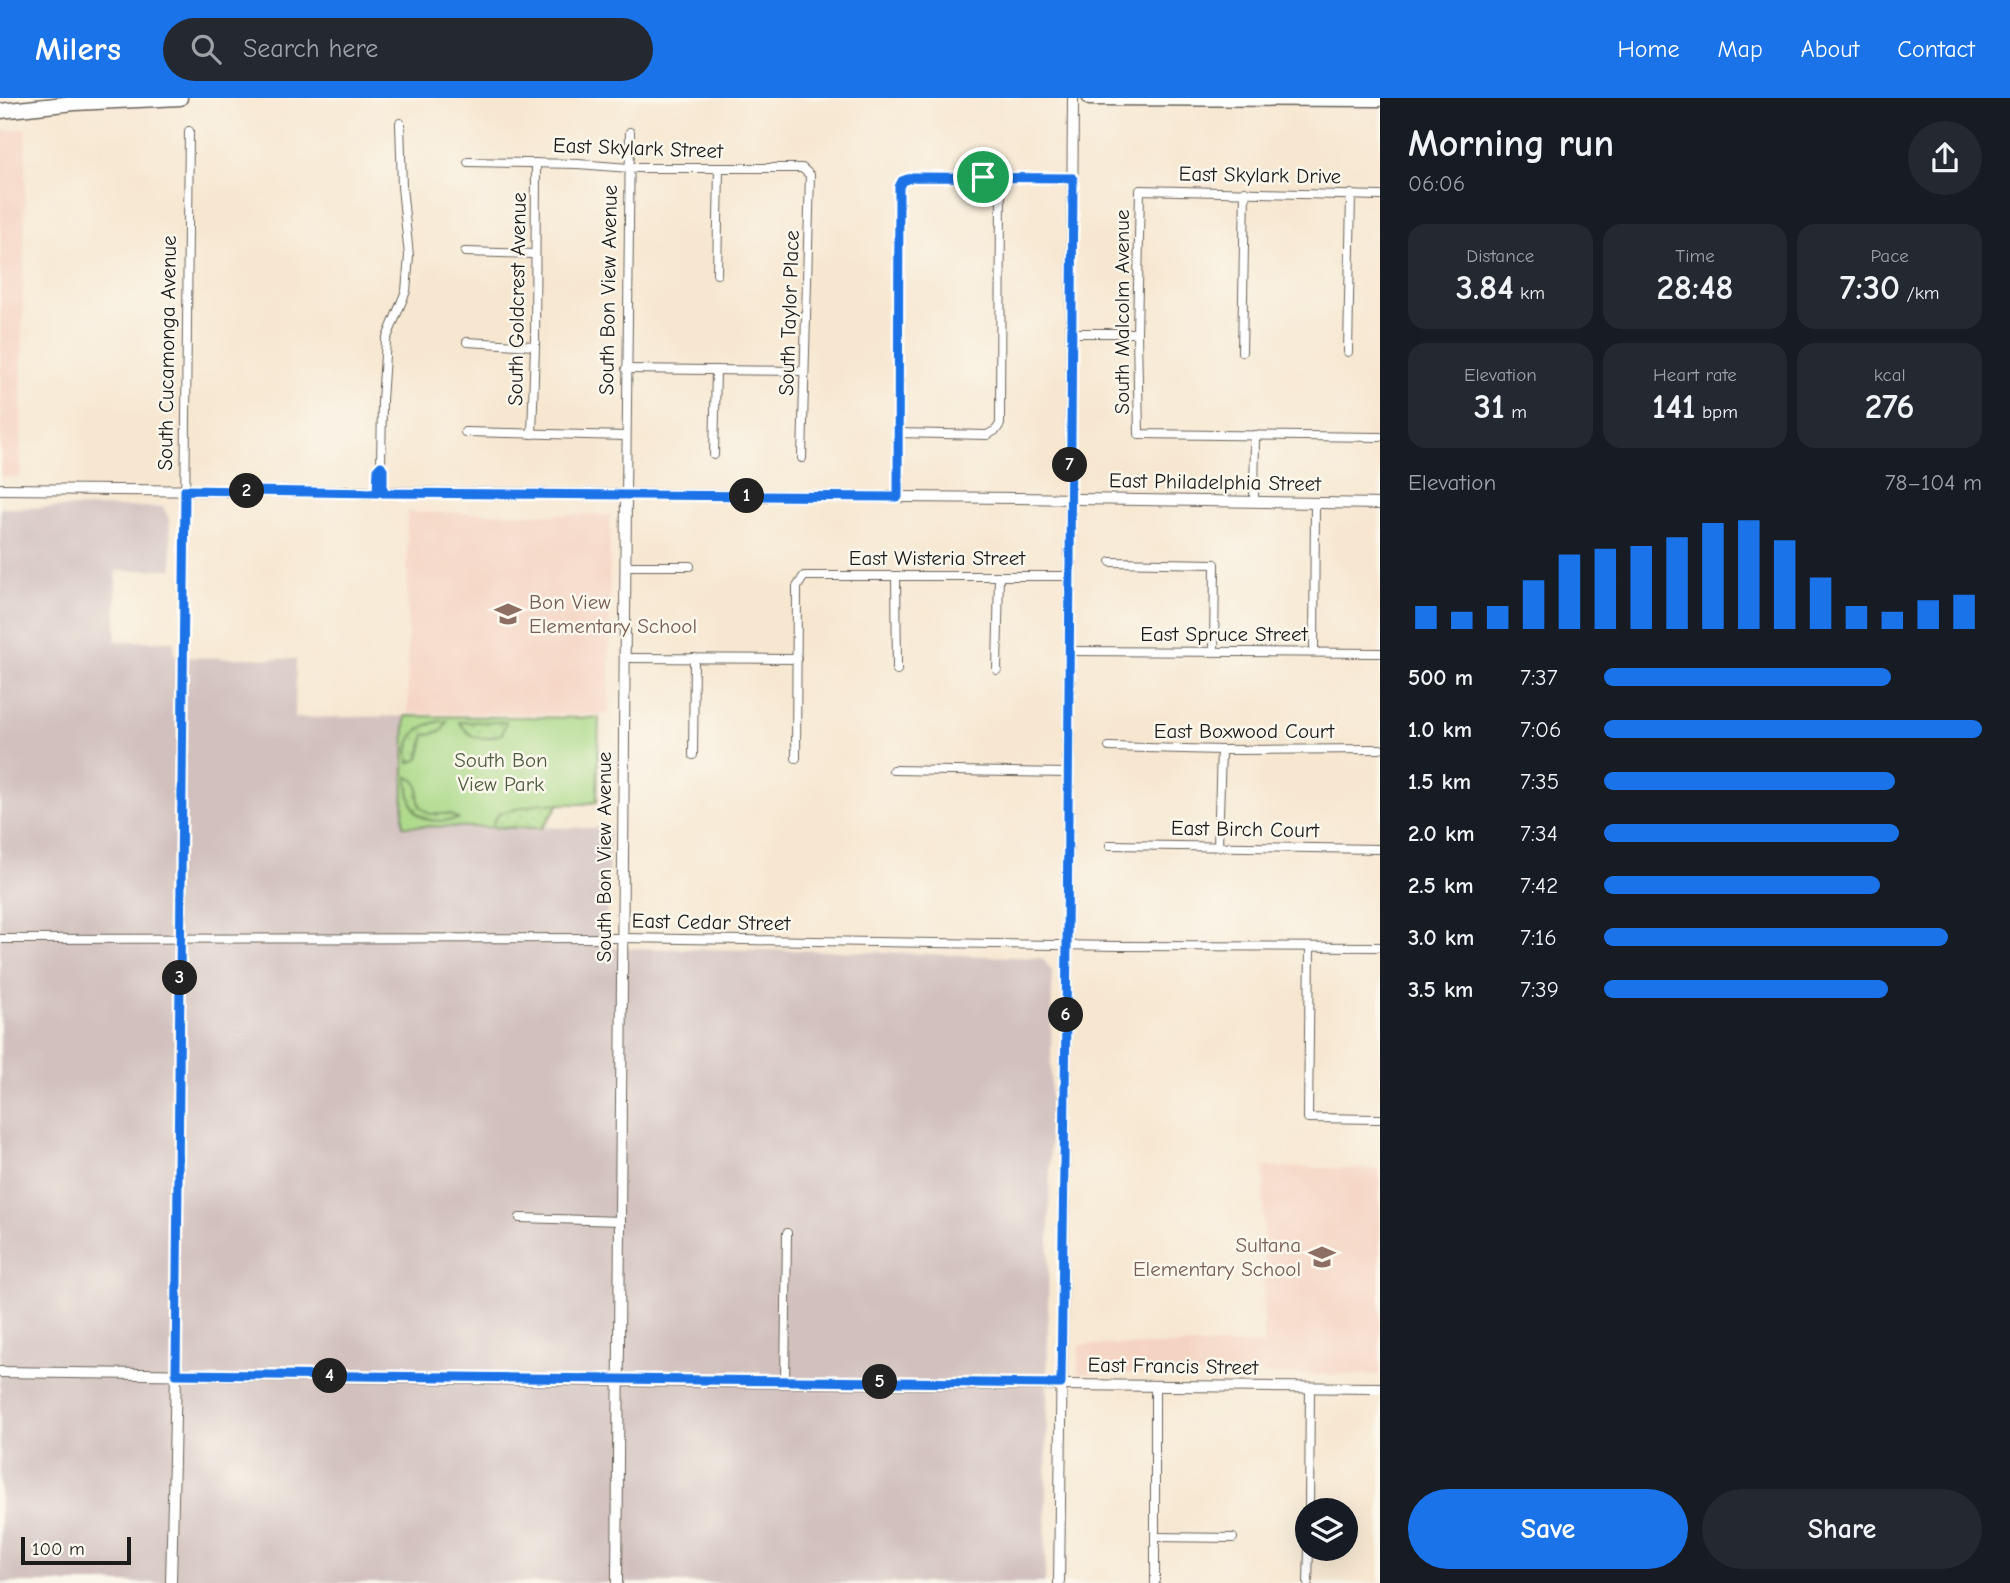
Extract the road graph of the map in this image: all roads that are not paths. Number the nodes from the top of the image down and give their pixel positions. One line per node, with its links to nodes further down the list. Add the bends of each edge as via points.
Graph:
1 (180, 98): 5 (highway)
2 (1073, 98): 15 (street)
3 (1090, 98): 4 (highway)
4 (1380, 99)
5 (0, 111)
6 (400, 123): 42 (street, via 409,256 406,291 386,340)
7 (189, 131): 41 (street, South Cucamonga Avenue)
8 (629, 132): 11 (street, South Bon View Avenue)
9 (468, 162): 10 (street, East Skylark Street)
10 (536, 163): 11 (street, East Skylark Street); 21 (street, South Goldcrest Avenue)
11 (629, 168): 12 (street, East Skylark Street); 29 (street, South Bon View Avenue)
12 (719, 169): 13 (street, East Skylark Street); 22 (street)
13 (806, 171): 31 (street, South Taylor Place, via 810,175)
14 (1001, 177): 15 (street); 33 (street, via 913,177 899,187); 33 (street, via 1000,424 987,435)
15 (1073, 178): 23 (street)
16 (1140, 190): 17 (street, East Skylark Drive); 24 (street, South Malcolm Avenue)
17 (1245, 191): 18 (street, East Skylark Drive); 27 (street)
18 (1351, 194): 19 (street, East Skylark Drive); 28 (street)
19 (1380, 195)
20 (465, 252): 21 (street)
21 (534, 254): 26 (street, South Goldcrest Avenue)
22 (717, 274)
23 (1071, 332): 24 (street); 45 (street)
24 (1138, 334): 35 (street, South Malcolm Avenue, via 1139,434)
25 (467, 342): 26 (street)
26 (535, 346): 34 (street, South Goldcrest Avenue)
27 (1242, 352)
28 (1348, 352)
29 (626, 369): 30 (street); 36 (street, South Bon View Avenue)
30 (716, 370): 31 (street); 38 (street)
31 (804, 371): 39 (street, South Taylor Place)
32 (465, 432): 34 (street)
33 (898, 433): 44 (street)
34 (532, 434): 36 (street)
35 (1255, 435): 37 (street); 46 (street)
36 (625, 436): 43 (street, South Bon View Avenue)
37 (1380, 437)
38 (714, 456)
39 (802, 458)
40 (0, 489): 41 (street, East Philadelphia Street)
41 (185, 490): 42 (street, East Philadelphia Street); 76 (street, South Cucamonga Avenue)
42 (380, 493): 43 (street, East Philadelphia Street)
43 (626, 495): 44 (street, East Philadelphia Street); 50 (street, South Bon View Avenue)
44 (898, 497): 45 (street, East Philadelphia Street)
45 (1070, 499): 46 (street, East Philadelphia Street); 54 (street)
46 (1254, 502): 47 (street, East Philadelphia Street)
47 (1315, 503): 48 (street, East Philadelphia Street); 57 (street)
48 (1380, 504)
49 (1111, 562): 56 (street, via 1214,564)
50 (625, 566): 51 (street); 59 (street, South Bon View Avenue)
51 (690, 566)
52 (896, 576): 53 (street, East Wisteria Street); 61 (street, East Wisteria Street, via 804,576 797,587); 62 (street)
53 (999, 576): 54 (street, East Wisteria Street); 63 (street)
54 (1069, 576): 55 (street)
55 (1069, 651): 56 (street, East Spruce Street); 70 (street)
56 (1214, 651): 57 (street, East Spruce Street)
57 (1314, 651): 58 (street, East Spruce Street)
58 (1380, 653)
59 (625, 658): 60 (street); 74 (street, South Bon View Avenue)
60 (694, 658): 61 (street); 67 (street)
61 (797, 659): 68 (street)
62 (897, 670)
63 (997, 670)
64 (1109, 747): 66 (street, East Boxwood Court)
65 (1380, 749): 66 (street, East Boxwood Court)
66 (1221, 750): 72 (street)
67 (693, 755)
68 (796, 758)
69 (893, 770): 70 (street)
70 (1067, 773): 77 (street)
71 (1110, 845): 72 (street, East Birch Court)
72 (1218, 846): 73 (street, East Birch Court)
73 (1380, 849)
74 (623, 938): 76 (street, East Cedar Street); 77 (street, East Cedar Street); 82 (street, South Bon View Avenue)
75 (0, 939): 76 (street, East Cedar Street)
76 (181, 939): 85 (street, South Cucamonga Avenue)
77 (1067, 944): 78 (street, East Cedar Street); 88 (street)
78 (1310, 947): 79 (street, East Cedar Street); 80 (street, via 1308,1118)
79 (1380, 947)
80 (1380, 1119)
81 (520, 1218): 82 (street)
82 (621, 1221): 86 (street, South Bon View Avenue)
83 (787, 1233): 87 (street)
84 (0, 1372): 85 (street, East Francis Street)
85 (176, 1374): 86 (street, East Francis Street); 96 (street, South Cucamonga Avenue)
86 (620, 1381): 87 (street, East Francis Street); 97 (street, South Bon View Avenue)
87 (785, 1381): 88 (street, East Francis Street)
88 (1061, 1384): 89 (street, East Francis Street); 98 (street)
89 (1155, 1385): 90 (street, East Francis Street); 93 (street)
90 (1310, 1387): 91 (street, East Francis Street); 92 (street)
91 (1380, 1388)
92 (1309, 1498)
93 (1156, 1537): 94 (street); 99 (street)
94 (1233, 1538)
95 (1309, 1561): 100 (street)
96 (171, 1583)
97 (617, 1583)
98 (1059, 1583)
99 (1155, 1583)
100 (1308, 1583)

